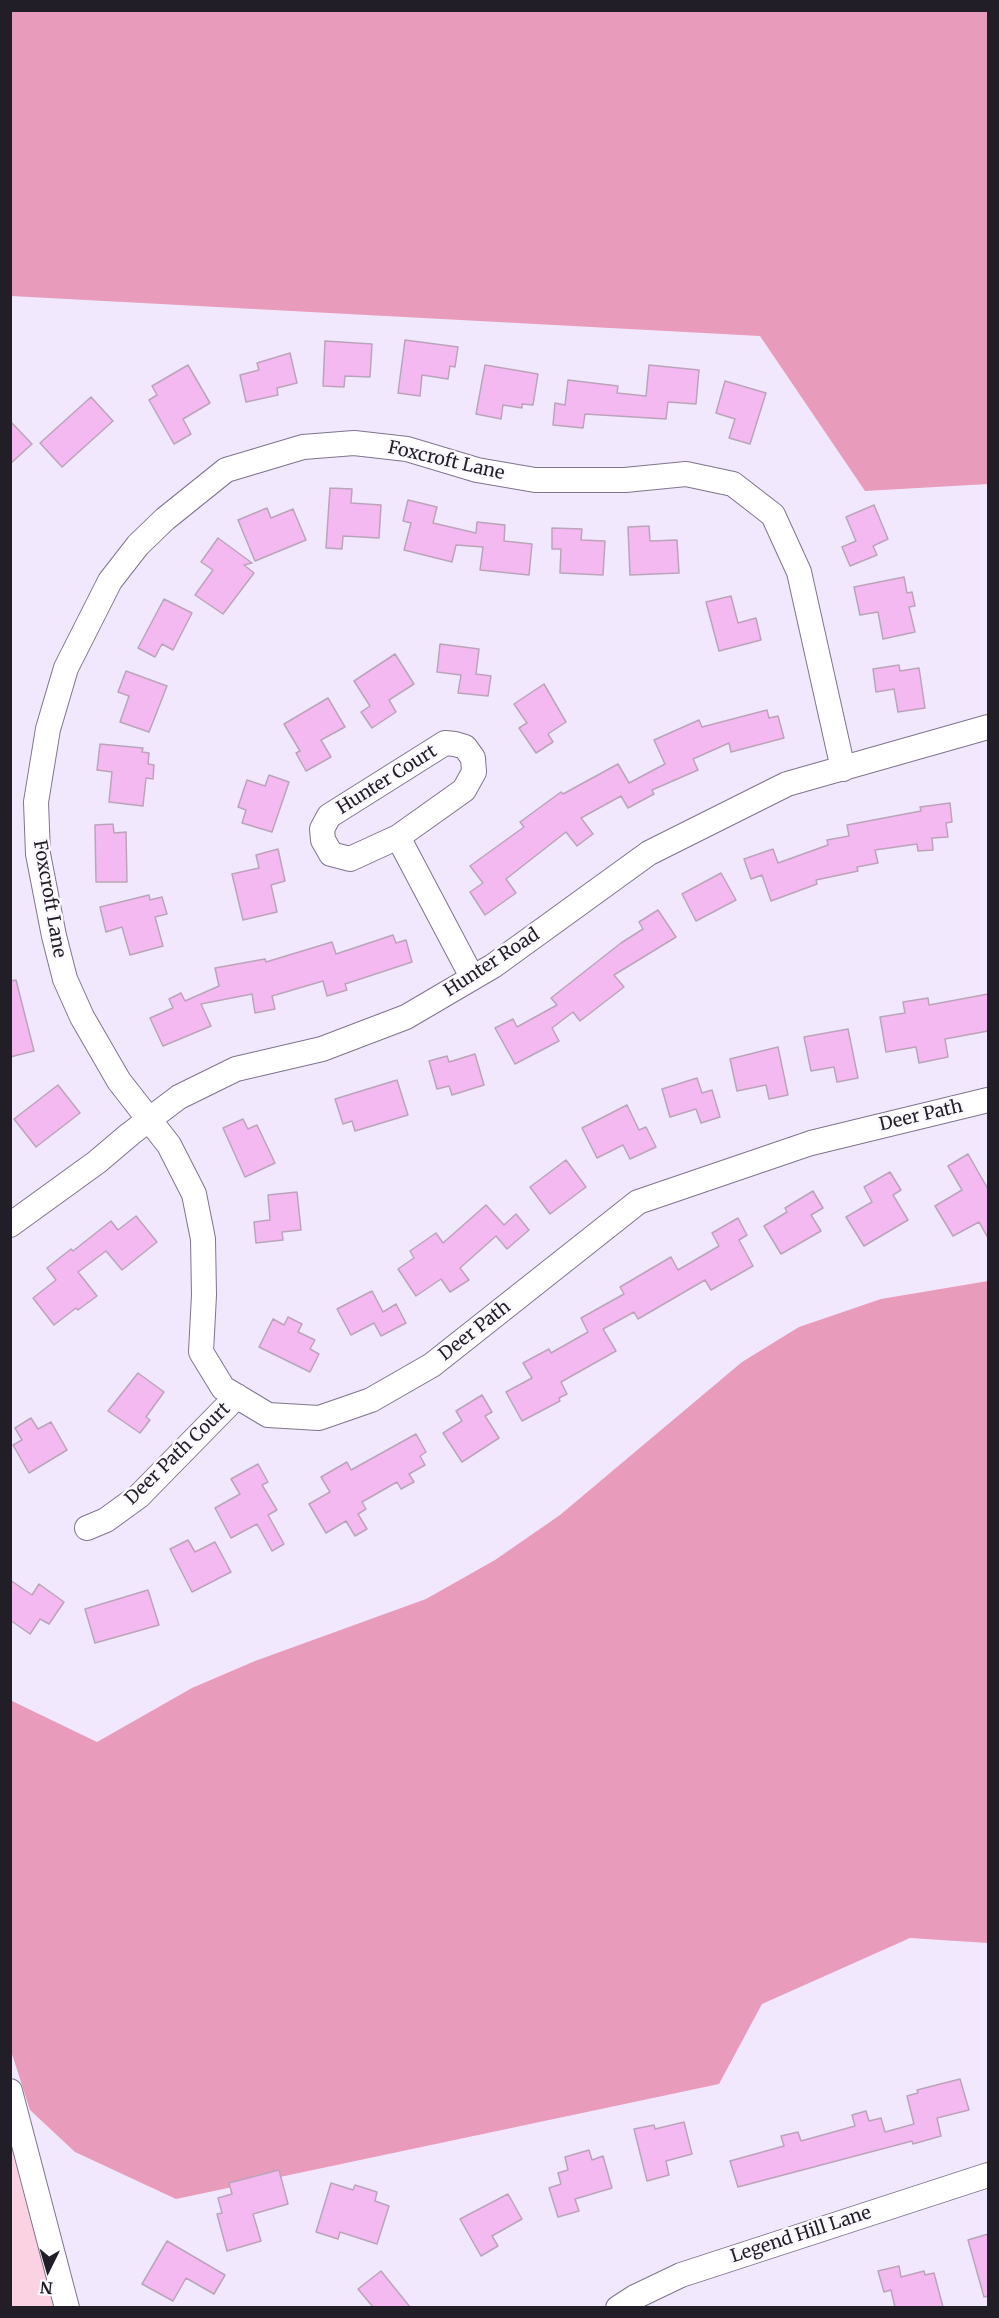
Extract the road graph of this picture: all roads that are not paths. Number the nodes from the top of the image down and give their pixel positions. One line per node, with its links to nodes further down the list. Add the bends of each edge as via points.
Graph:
1 (988, 727): 2 (street, Hunter Road)
2 (843, 769): 4 (street, Hunter Road, via 787,784 649,853 493,966); 6 (street, Foxcroft Lane, via 799,572 773,515 733,484 686,474 625,480 535,480 477,470 407,448 354,443 303,447 226,470 138,545 110,581 66,669 48,729 36,802 38,854 65,979 119,1081)
3 (398, 837): 3 (street, Hunter Court, via 464,790 474,772 473,758 465,747 445,743 329,816 322,829 331,854 350,860); 4 (street)
4 (472, 977): 6 (street, Hunter Road, via 406,1017 322,1049 236,1069 179,1097)
5 (988, 1100): 8 (street, Deer Path, via 811,1143 638,1202 432,1365 371,1400 320,1419 268,1415)
6 (150, 1118): 7 (street, Hunter Road); 8 (street, Deer Path, via 194,1194 203,1239 201,1352 223,1388)
7 (10, 1225)
8 (237, 1396): 9 (street, Deer Path Court, via 138,1496 106,1520)
9 (87, 1528)
10 (10, 2091): 12 (street)
11 (988, 2175): 13 (street, Legend Hill Lane, via 681,2275)
12 (68, 2307)
13 (618, 2307)

